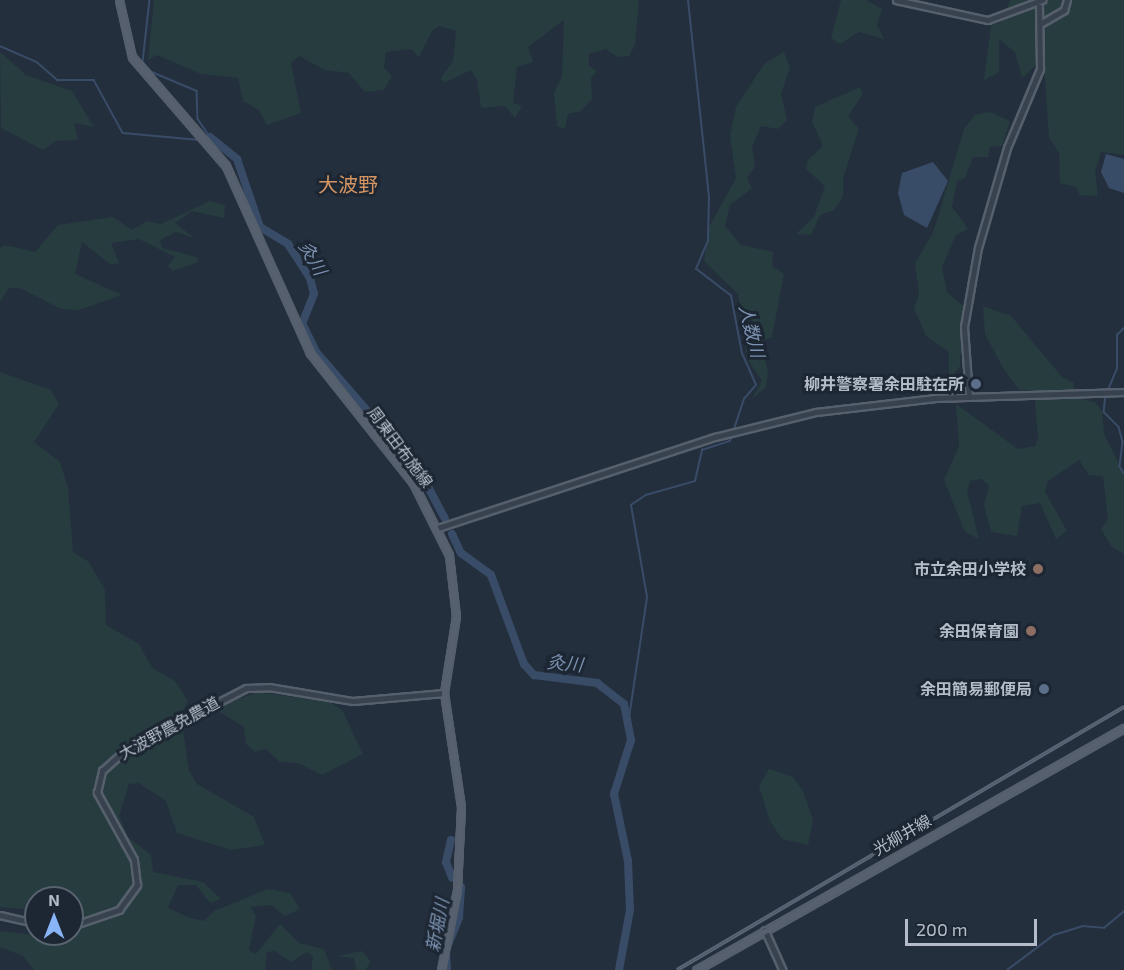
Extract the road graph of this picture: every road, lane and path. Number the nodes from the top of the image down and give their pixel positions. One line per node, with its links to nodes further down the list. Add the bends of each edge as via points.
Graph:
1 (119, 0): 9 (main road, 周東田布施線, via 132,57 203,139 237,186 310,353 413,483)
2 (896, 0): 3 (street, via 988,20)
3 (1042, 0)
4 (1067, 0): 6 (street, via 1064,10)
5 (1039, 7): 6 (street)
6 (1040, 24): 8 (street, via 1040,69 1007,148 978,248 964,327)
7 (1124, 392): 8 (street)
8 (969, 397): 9 (street, via 871,404 757,425)
9 (438, 528): 10 (main road, 周東田布施線, via 452,564 457,603)
10 (444, 693): 14 (street, 大波野農免農道, via 353,701 269,687 246,688 124,751 102,771 97,793 134,860 137,885 119,910); 16 (main road, 周東田布施線, via 461,807 457,890)
11 (1124, 728): 15 (main road, 光柳井線)
12 (0, 915): 13 (street)
13 (24, 920)
14 (84, 922)
15 (765, 930): 17 (main road, 光柳井線); 18 (street)
16 (441, 970)
17 (696, 970)
18 (783, 970)

